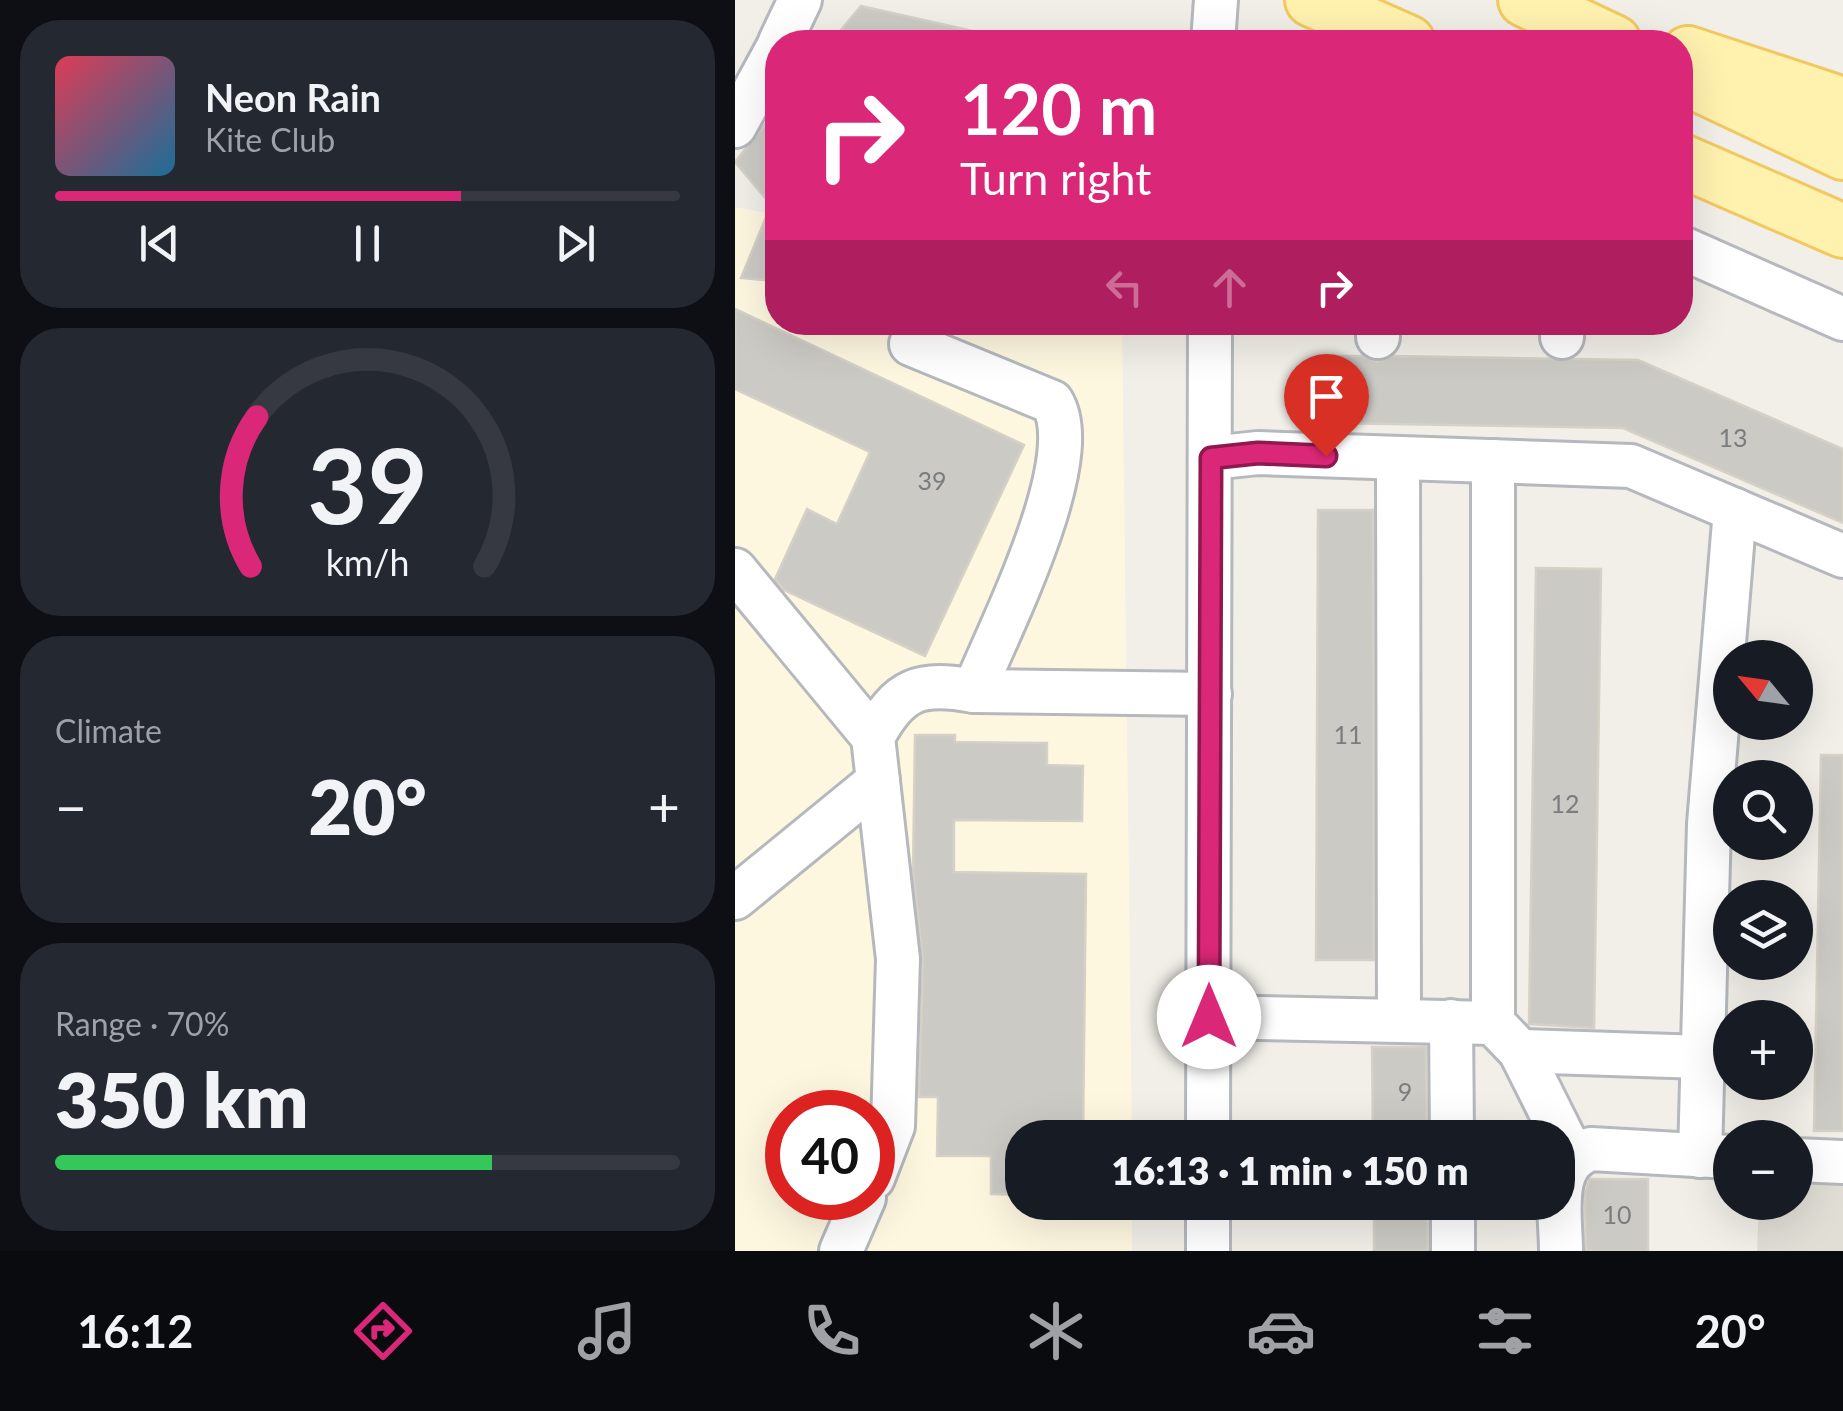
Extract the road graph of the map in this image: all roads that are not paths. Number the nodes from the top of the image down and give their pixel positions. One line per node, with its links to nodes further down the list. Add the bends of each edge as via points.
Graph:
1 (801, 0): 5 (street)
2 (1217, 0): 6 (street)
3 (1312, 0): 7 (main road)
4 (1543, 8): 8 (main road); 9 (main road)
5 (787, 30)
6 (1214, 30)
7 (1381, 30)
8 (1588, 30)
9 (1614, 30)
10 (1693, 55): 13 (main road)
11 (765, 71): 14 (street)
12 (1693, 82): 15 (main road)
13 (1843, 104)
14 (735, 126)
15 (1843, 153)
16 (1693, 166): 17 (main road)
17 (1843, 231)
18 (1693, 253): 19 (street)
19 (1843, 320)
20 (1210, 335): 22 (street)
21 (911, 344): 28 (street, via 1051,402 1061,418 1061,464)
22 (1211, 458): 23 (street); 29 (street)
23 (1398, 458): 24 (street); 34 (street)
24 (1493, 461): 25 (street, via 1631,466); 36 (street)
25 (1735, 510): 26 (street); 37 (street, via 1709,824)
26 (1843, 556)
27 (735, 570): 30 (street)
28 (974, 691): 29 (street); 30 (street, via 922,687 900,697)
29 (1210, 694): 33 (street)
30 (873, 737): 31 (street)
31 (878, 780): 32 (street); 38 (street, via 898,959)
32 (735, 898)
33 (1209, 1017): 34 (street); 39 (street)
34 (1399, 1018): 35 (street)
35 (1451, 1021): 36 (street); 40 (street)
36 (1507, 1037): 37 (street); 41 (street)
37 (1703, 1056): 42 (street)
38 (894, 1090)
39 (1208, 1120)
40 (1452, 1120)
41 (1553, 1120)
42 (1713, 1139)
43 (1575, 1154): 44 (street, via 1591,1149)
44 (1713, 1156)
45 (1813, 1161): 46 (street)
46 (1843, 1162)
47 (854, 1220): 51 (street)
48 (1208, 1220): 52 (street)
49 (1453, 1220): 53 (street)
50 (1561, 1220): 54 (street)
51 (841, 1251)
52 (1208, 1251)
53 (1453, 1251)
54 (1561, 1251)

